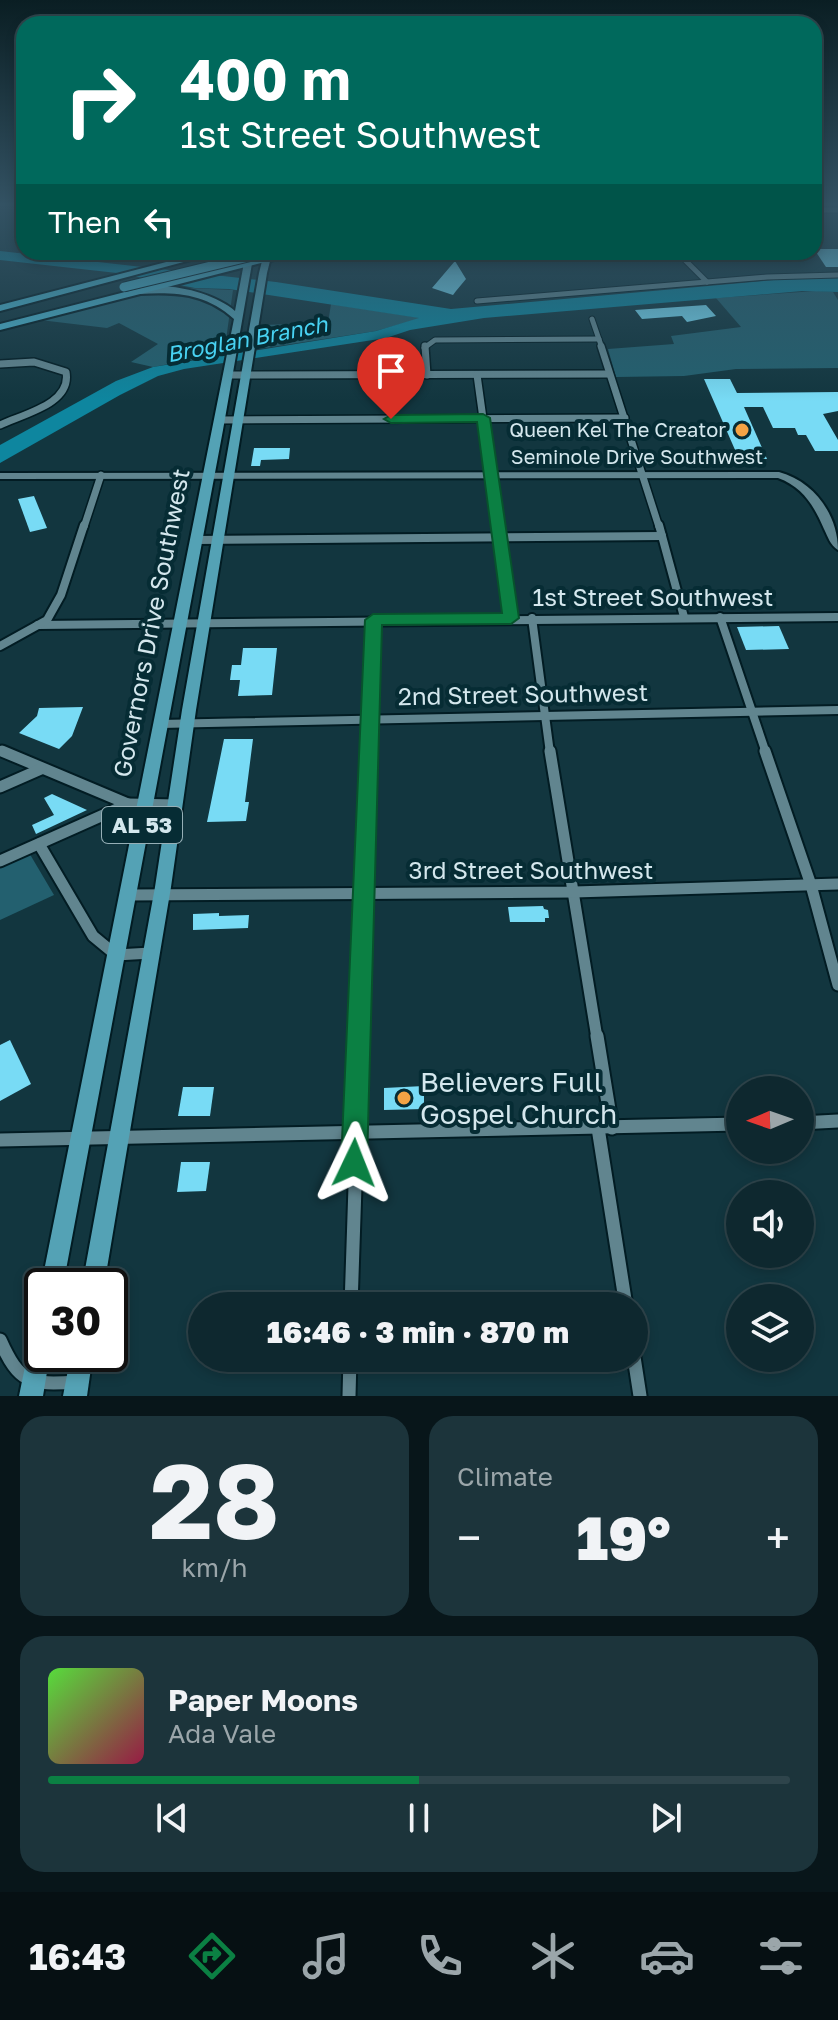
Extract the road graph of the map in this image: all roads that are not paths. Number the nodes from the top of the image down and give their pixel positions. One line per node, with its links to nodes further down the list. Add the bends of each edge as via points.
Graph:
1 (154, 270): 12 (highway)
2 (185, 270): 12 (highway, bridge)
3 (190, 270): 12 (highway, bridge)
4 (214, 270): 12 (highway, bridge, via 154,286)
5 (245, 270): 17 (main road, Governors Drive Southwest / AL 53)
6 (263, 270): 10 (main road, Governors Drive Southwest)
7 (271, 270): 10 (main road)
8 (695, 270): 11 (street)
9 (838, 275): 11 (street)
10 (262, 277): 15 (main road, Governors Drive Southwest / AL 53)
11 (707, 282): 13 (street)
12 (120, 285): 14 (highway); 16 (highway); 17 (main road, via 194,292 213,298); 19 (highway)
13 (477, 301)
14 (0, 308)
15 (256, 316): 17 (street); 21 (main road, Governors Drive Southwest / AL 53)
16 (0, 317)
17 (237, 317): 22 (main road, Governors Drive Southwest / AL 53)
18 (592, 319): 20 (street)
19 (0, 327)
20 (599, 339): 24 (street); 25 (street, via 435,340 424,347)
21 (248, 362): 22 (street); 25 (street); 30 (main road, Governors Drive Southwest / AL 53)
22 (231, 363): 29 (main road, Governors Drive Southwest / AL 53)
23 (0, 364): 31 (street, via 50,364 66,372 68,381 58,398)
24 (609, 374): 26 (street); 28 (street)
25 (427, 375): 26 (street)
26 (477, 375): 27 (street)
27 (483, 418): 28 (street); 30 (street); 33 (street)
28 (625, 418): 34 (street)
29 (220, 420): 30 (street); 36 (main road, Governors Drive Southwest / AL 53)
30 (239, 420): 37 (main road, Governors Drive Southwest / AL 53)
31 (0, 425)
32 (101, 475): 35 (street, Seminole Drive Southwest); 36 (street, Seminole Drive Southwest); 51 (street, via 61,595 47,620)
33 (491, 475): 34 (street, Seminole Drive Southwest); 37 (street, Seminole Drive Southwest); 39 (street)
34 (645, 475): 38 (street); 42 (street, Seminole Drive Southwest, via 793,479 815,498)
35 (0, 476)
36 (209, 476): 37 (street, Seminole Drive Southwest); 41 (main road, Governors Drive Southwest / AL 53)
37 (229, 476): 40 (main road, Governors Drive Southwest / AL 53)
38 (662, 536): 39 (street); 43 (street)
39 (500, 537): 40 (street); 46 (street)
40 (219, 539): 41 (street); 49 (main road, Governors Drive Southwest / AL 53)
41 (196, 540): 50 (main road, Governors Drive Southwest / AL 53)
42 (838, 546)
43 (684, 617): 44 (street, 1st Street Southwest); 47 (street, 1st Street Southwest)
44 (720, 617): 45 (street, 1st Street Southwest); 54 (street)
45 (838, 617)
46 (511, 618): 47 (street, 1st Street Southwest); 48 (street, 1st Street Southwest)
47 (532, 618): 55 (street)
48 (373, 620): 49 (street, 1st Street Southwest); 56 (street)
49 (204, 621): 50 (street, 1st Street Southwest); 57 (main road, Governors Drive Southwest / AL 53)
50 (179, 622): 51 (street, 1st Street Southwest); 58 (main road, Governors Drive Southwest / AL 53)
51 (38, 625): 52 (street)
52 (0, 646)
53 (838, 710): 54 (street, 2nd Street Southwest)
54 (752, 711): 55 (street, 2nd Street Southwest); 68 (street)
55 (544, 714): 56 (street, 2nd Street Southwest); 69 (street)
56 (370, 718): 57 (street, 2nd Street Southwest); 70 (street)
57 (187, 723): 58 (street, 2nd Street Southwest); 63 (main road, Governors Drive Southwest / AL 53)
58 (160, 724): 64 (main road, Governors Drive Southwest / AL 53)
59 (0, 750): 60 (street)
60 (41, 769): 61 (street); 62 (street)
61 (0, 787)
62 (128, 804): 64 (street); 65 (street)
63 (176, 805): 64 (street); 72 (main road, Governors Drive Southwest / AL 53)
64 (146, 806): 71 (main road, Governors Drive Southwest / AL 53)
65 (39, 844): 66 (street); 74 (street, via 93,936)
66 (0, 861)
67 (838, 884): 68 (street, 3rd Street Southwest)
68 (811, 885): 69 (street, 3rd Street Southwest); 75 (street)
69 (574, 892): 70 (street, 3rd Street Southwest); 79 (street)
70 (362, 893): 72 (street, 3rd Street Southwest); 80 (street)
71 (128, 895): 72 (street, 3rd Street Southwest); 74 (main road, Governors Drive Southwest / AL 53)
72 (161, 895): 73 (main road, Governors Drive Southwest / AL 53)
73 (151, 953): 74 (street); 82 (main road, Governors Drive Southwest / AL 53)
74 (116, 955): 81 (main road, Governors Drive Southwest / AL 53)
75 (838, 985)
76 (838, 1121): 77 (street)
77 (814, 1122)
78 (726, 1124): 79 (street)
79 (605, 1128): 80 (street); 87 (street)
80 (355, 1134): 82 (street); 86 (street)
81 (79, 1139): 82 (street); 83 (street); 84 (main road, Governors Drive Southwest / AL 53)
82 (120, 1139): 85 (main road, Governors Drive Southwest / AL 53)
83 (0, 1140)
84 (55, 1268)
85 (96, 1268)
86 (351, 1292)
87 (624, 1292)
88 (0, 1340): 92 (street, via 17,1374)
89 (350, 1372): 93 (street)
90 (636, 1372): 94 (street)
91 (76, 1389): 92 (street)
92 (32, 1390)
93 (349, 1396)
94 (640, 1396)

